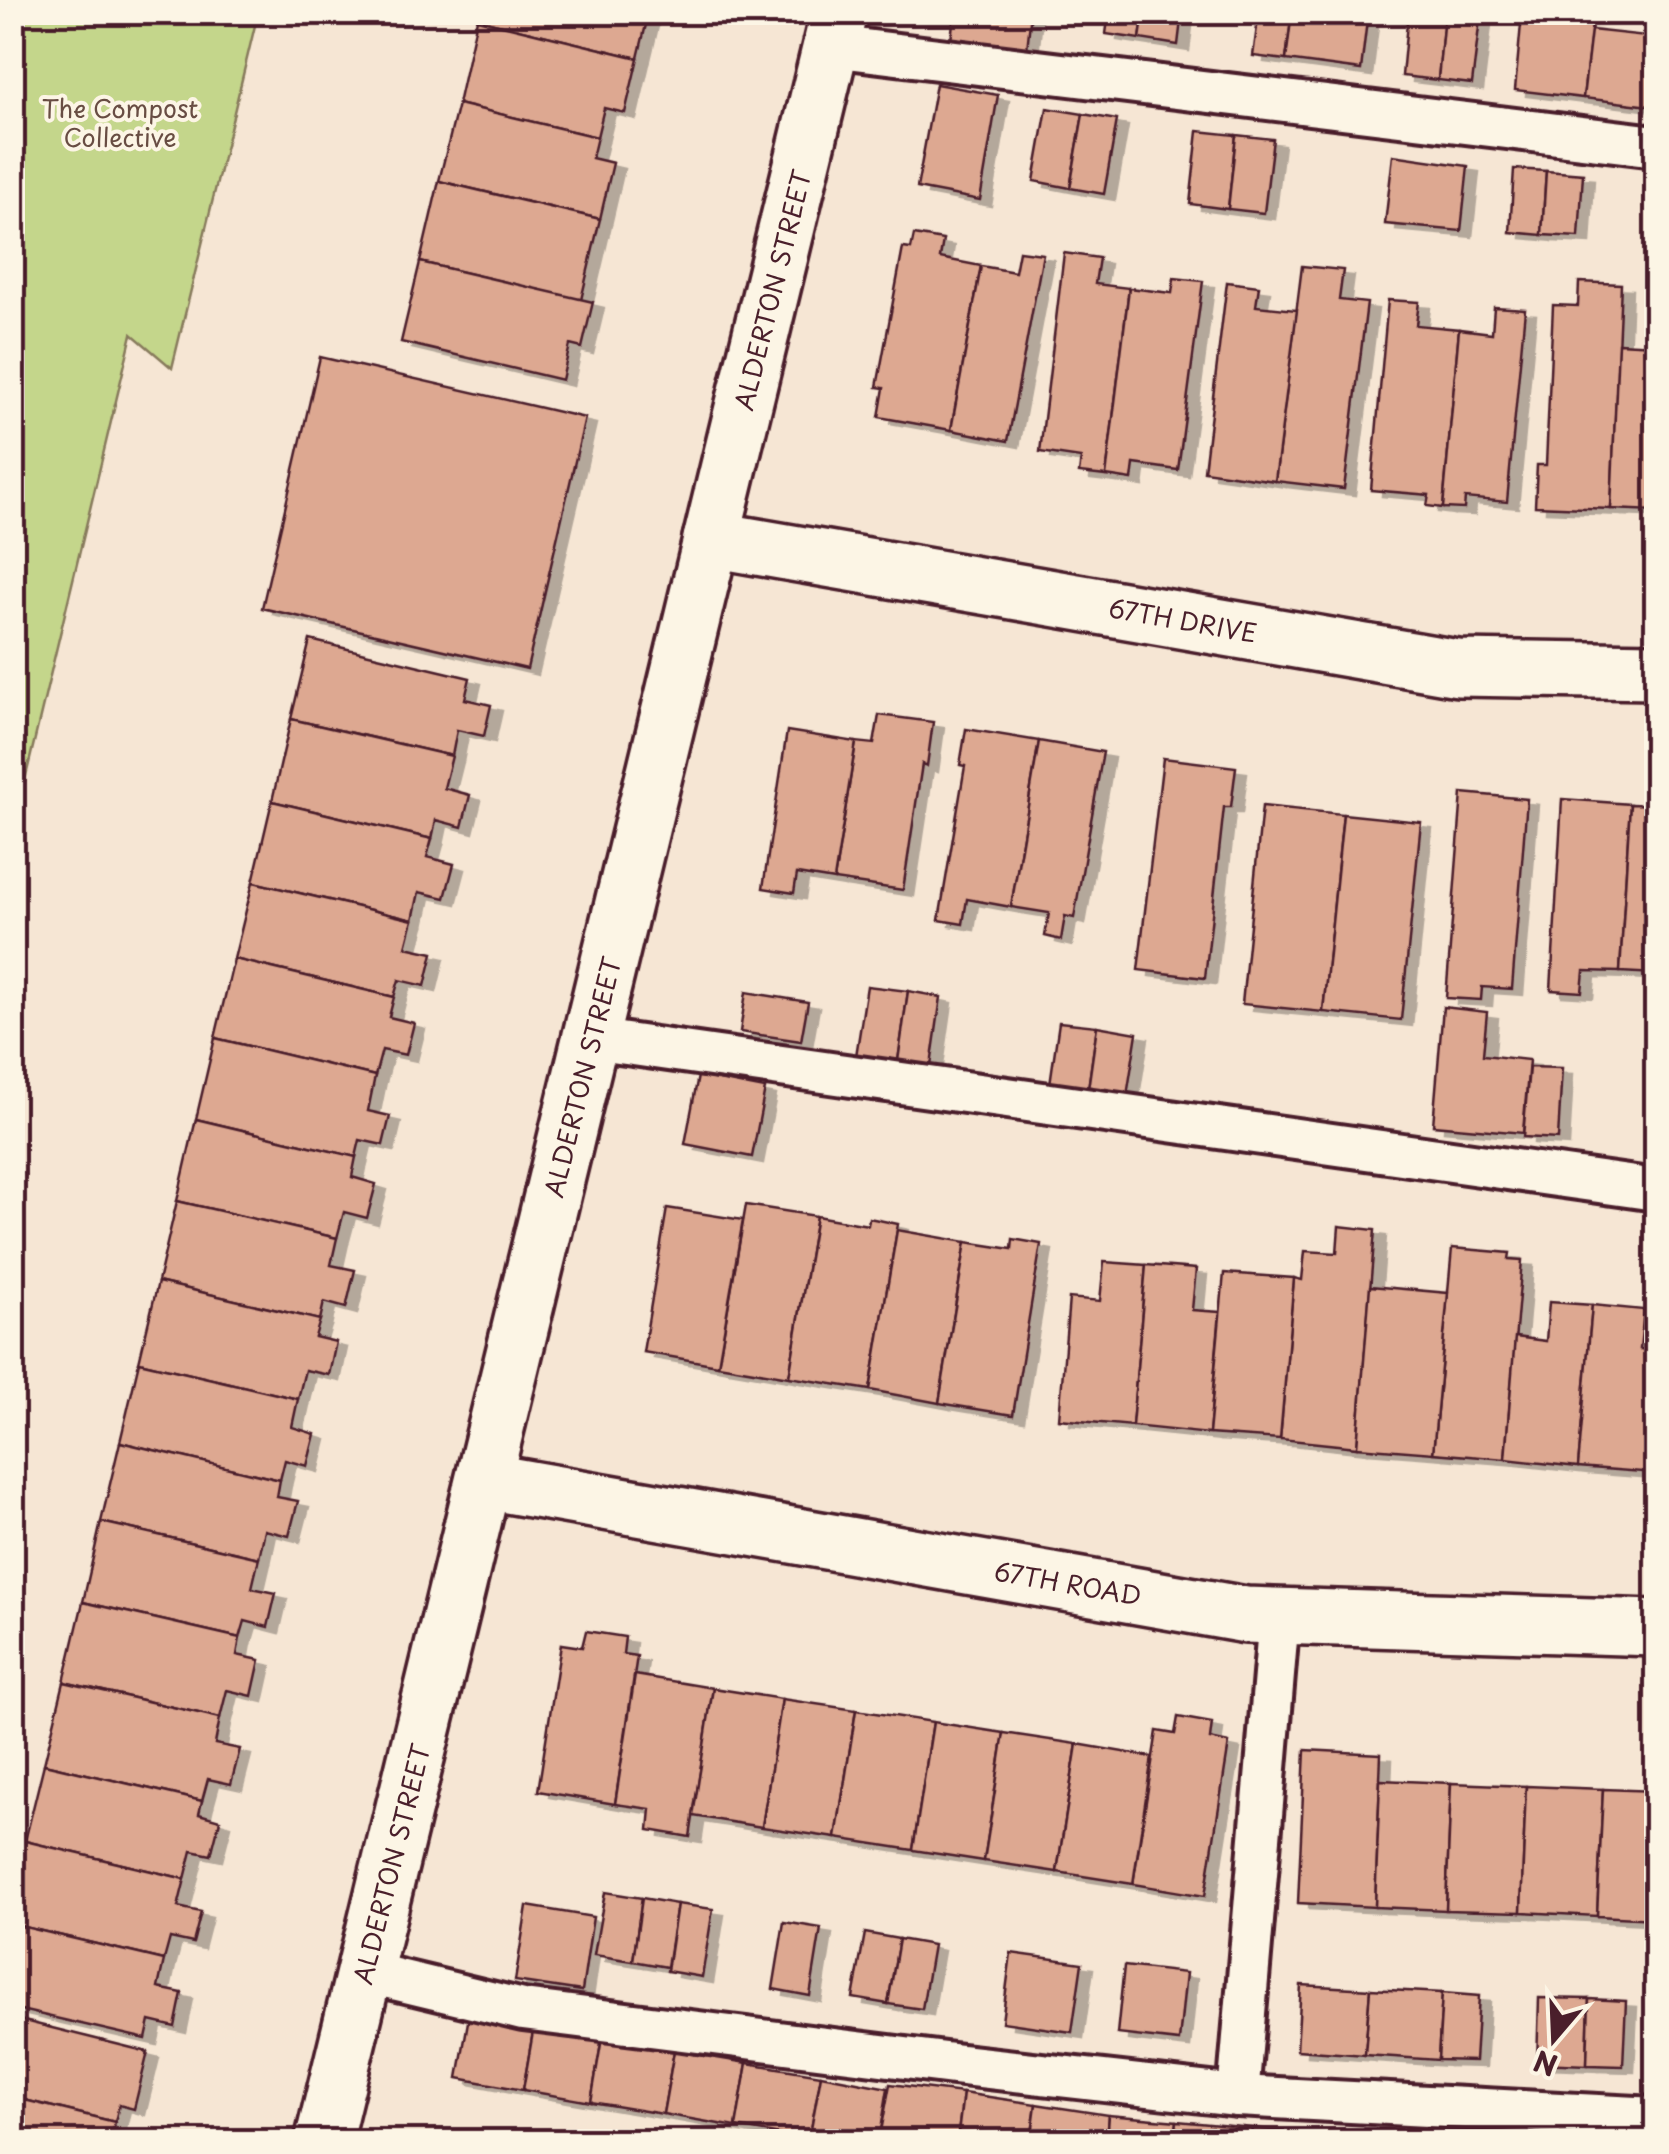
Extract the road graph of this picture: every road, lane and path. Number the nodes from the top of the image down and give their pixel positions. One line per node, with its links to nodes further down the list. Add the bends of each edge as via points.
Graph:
1 (835, 29): 2 (lane); 3 (street, ALDERTON STREET)
2 (1656, 146)
3 (712, 539): 4 (street, 67TH DRIVE, via 1458,668); 5 (street, ALDERTON STREET)
4 (1656, 671)
5 (591, 1039): 6 (lane); 7 (street, ALDERTON STREET)
6 (1656, 1190)
7 (485, 1481): 8 (street, 67TH ROAD); 10 (street, ALDERTON STREET)
8 (1279, 1616): 9 (street, 67TH ROAD); 11 (lane)
9 (1656, 1628)
10 (365, 1972): 11 (lane, via 523,2010); 13 (street, ALDERTON STREET)
11 (1238, 2096): 12 (lane)
12 (1656, 2118)
13 (323, 2142)

